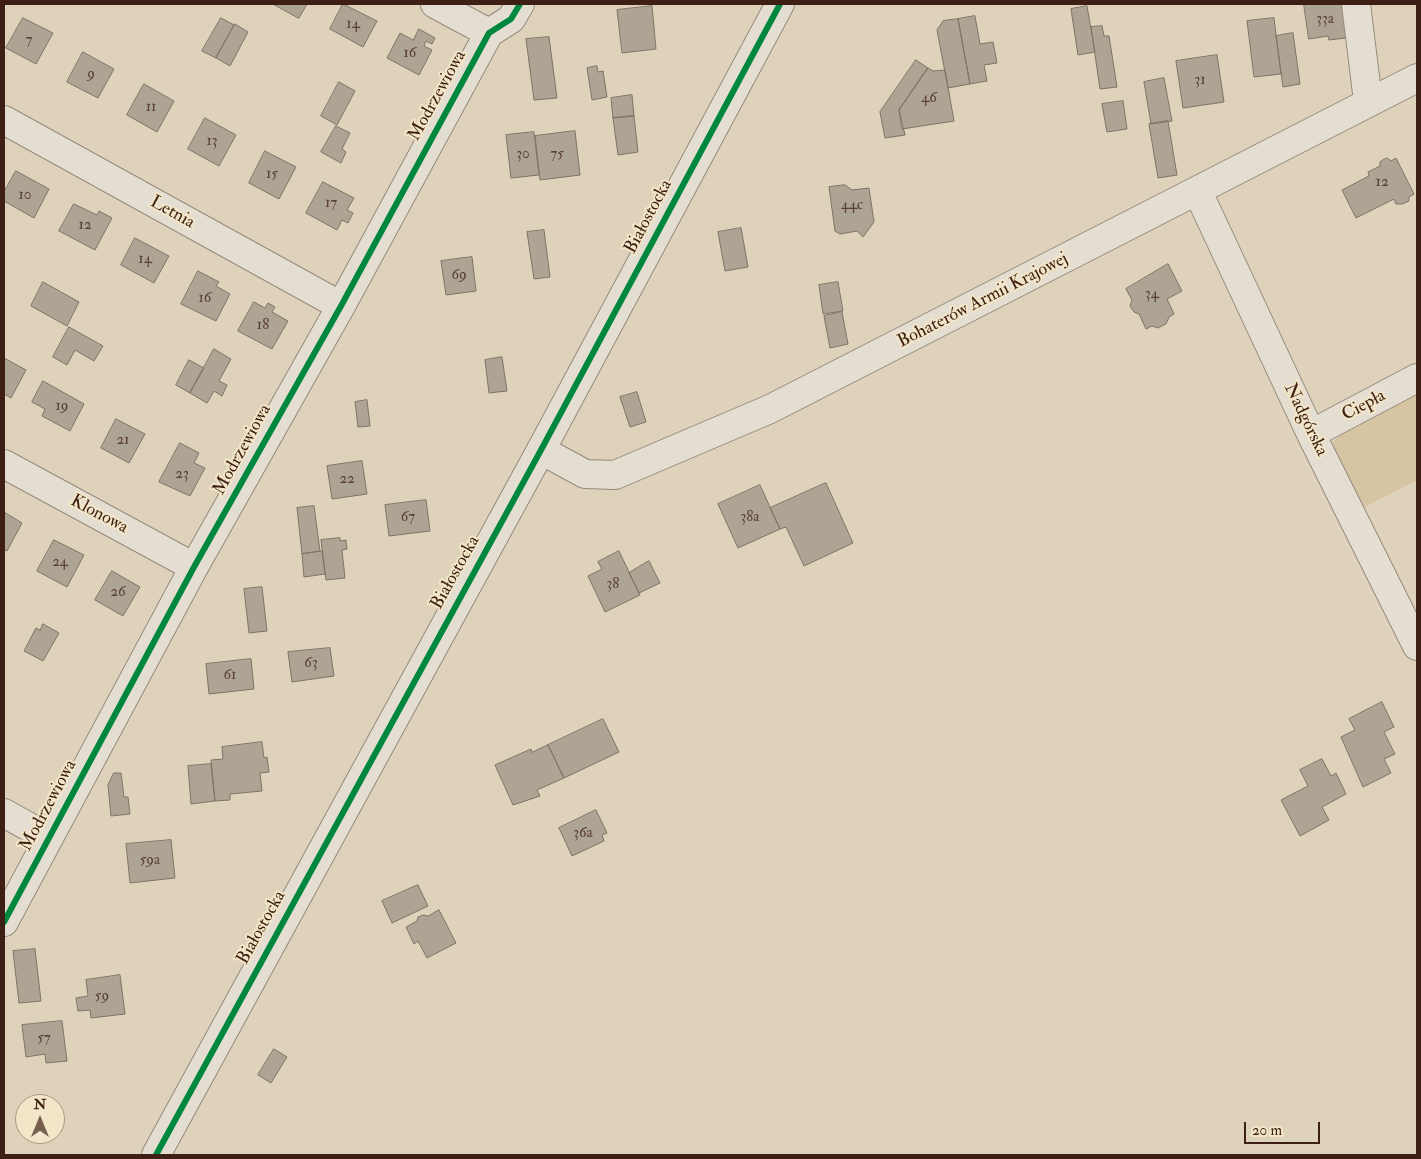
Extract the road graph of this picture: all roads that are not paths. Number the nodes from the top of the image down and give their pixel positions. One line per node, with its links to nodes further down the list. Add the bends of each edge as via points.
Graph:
1 (435, 4): 5 (street)
2 (520, 4): 5 (street, Modrzewiowa, via 511,19)
3 (780, 4): 13 (street, Białostocka)
4 (1356, 4): 7 (street)
5 (489, 33): 10 (street, Modrzewiowa)
6 (1417, 78): 7 (street, Bohaterów Armii Krajowej)
7 (1368, 101): 9 (street, Bohaterów Armii Krajowej)
8 (4, 120): 10 (street, Letnia)
9 (1198, 192): 12 (street, Nadgórska); 13 (street, Bohaterów Armii Krajowej, via 770,409 615,475 586,474)
10 (340, 306): 15 (street, Modrzewiowa)
11 (1417, 378): 12 (street, Ciepła)
12 (1311, 434): 16 (street, Nadgórska)
13 (541, 450): 20 (street, Białostocka)
14 (4, 464): 15 (street, Klonowa)
15 (194, 567): 18 (street, Modrzewiowa)
16 (1417, 646)
17 (4, 813): 18 (street)
18 (49, 838): 19 (street, Modrzewiowa)
19 (4, 922)
20 (156, 1155)

